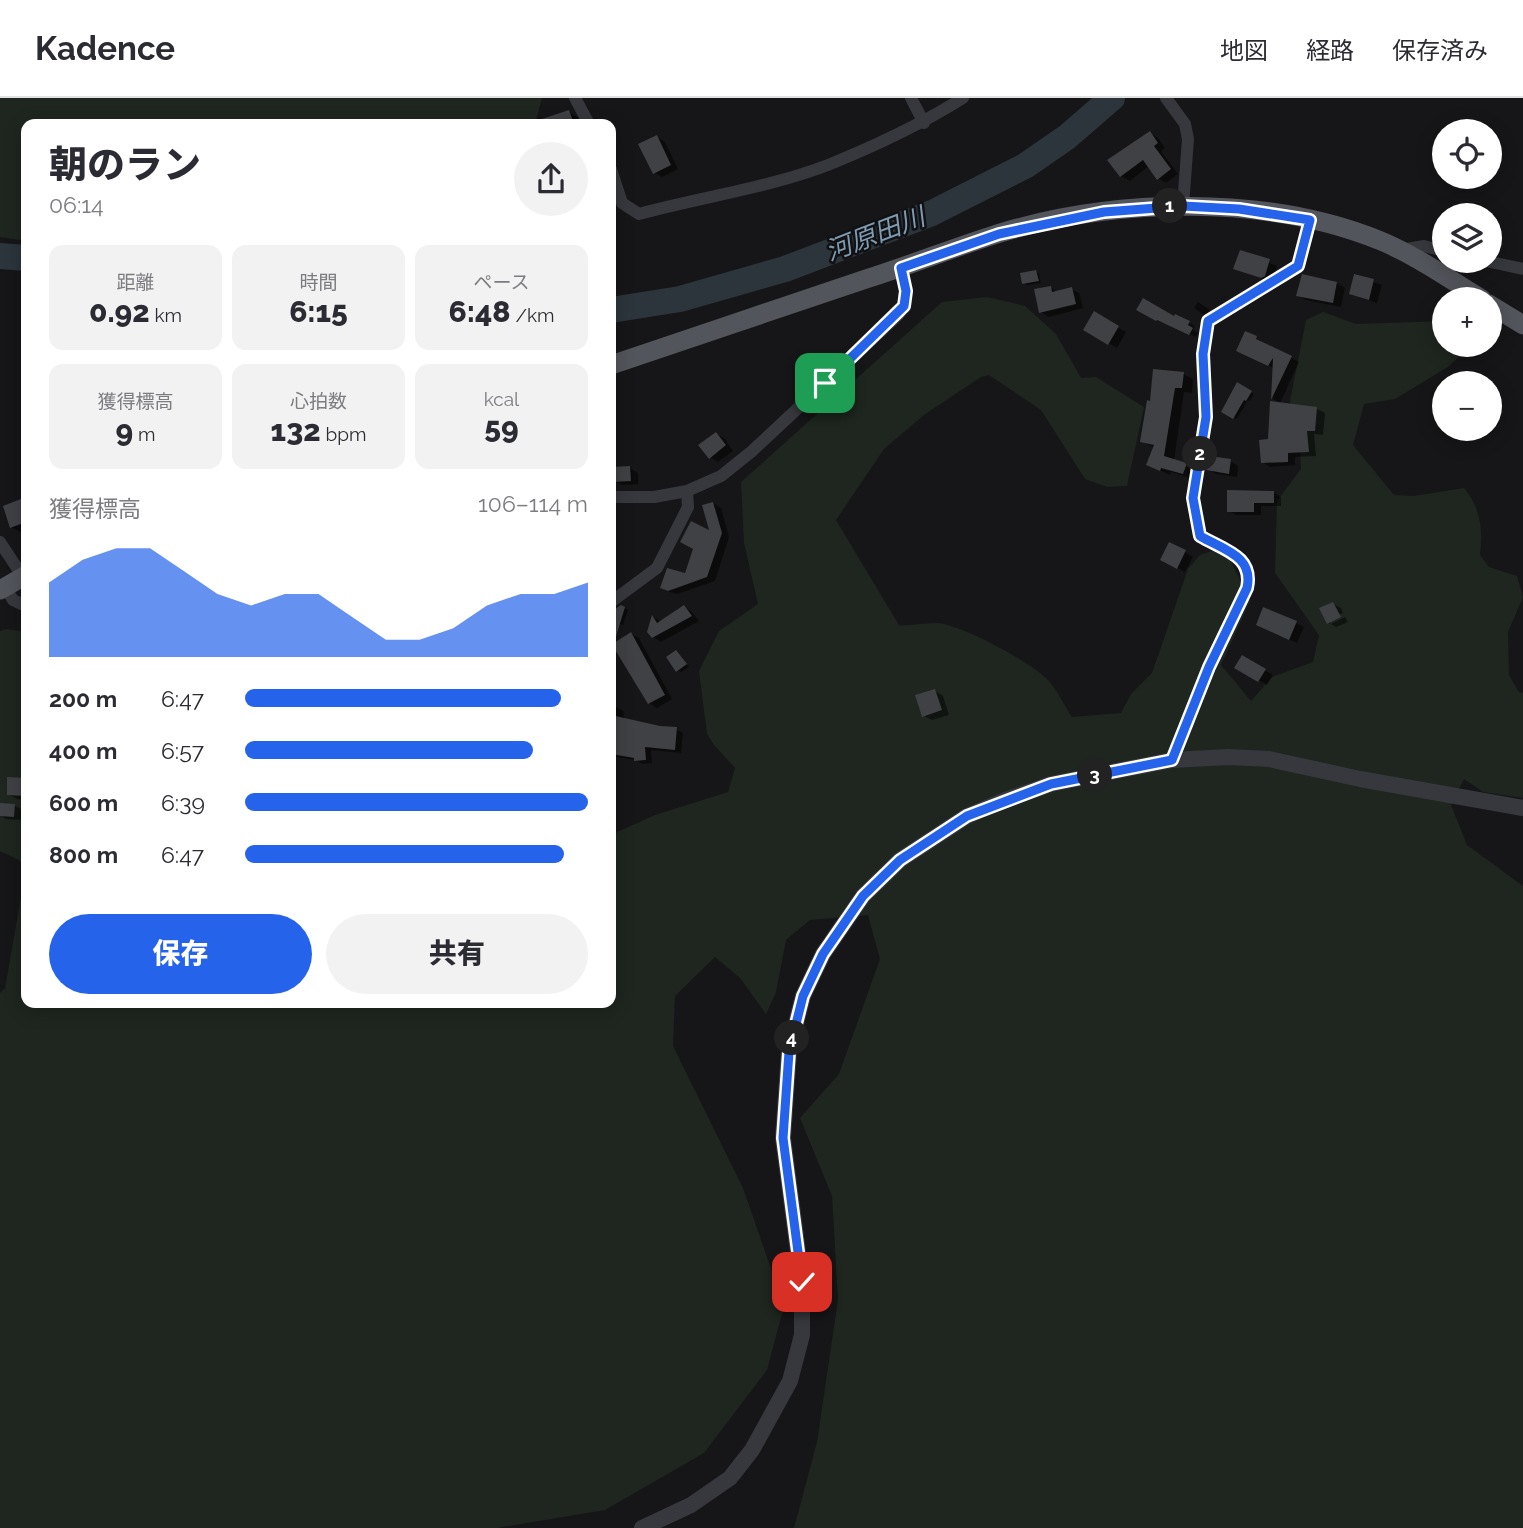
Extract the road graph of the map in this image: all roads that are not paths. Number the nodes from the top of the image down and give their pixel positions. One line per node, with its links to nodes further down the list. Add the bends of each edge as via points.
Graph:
1 (575, 98): 5 (street)
2 (911, 98): 6 (street)
3 (963, 98): 6 (street)
4 (1166, 98): 8 (street, via 1185,124 1188,139)
5 (587, 119)
6 (924, 122): 7 (street, via 826,165 639,214 622,203)
7 (616, 184)
8 (1183, 206): 9 (main road); 13 (main road, via 1061,219 999,234)
9 (1310, 220): 11 (main road); 27 (street, via 1298,266 1208,321 1203,354 1206,417 1193,498 1200,536 1243,561 1250,576)
10 (1432, 248): 11 (street)
11 (1401, 250): 15 (main road)
12 (1502, 264): 14 (street)
13 (901, 268): 18 (main road); 19 (street, via 906,291 899,314 751,452 721,476)
14 (1523, 269)
15 (1462, 287)
16 (1502, 312): 17 (main road)
17 (1523, 325)
18 (616, 363)
19 (687, 491): 20 (street); 25 (street, via 688,507 657,568)
20 (616, 497)
21 (0, 542): 22 (street)
22 (21, 571)
23 (21, 578): 24 (main road)
24 (3, 589): 26 (street)
25 (616, 599)
26 (21, 604)
27 (1172, 760): 28 (street, via 1269,759); 29 (street, via 1051,784 967,816 900,860 863,896 823,954 803,996 789,1052 783,1138 802,1282 802,1335 790,1381 752,1450 730,1478 691,1505)
28 (1523, 808)
29 (642, 1528)

